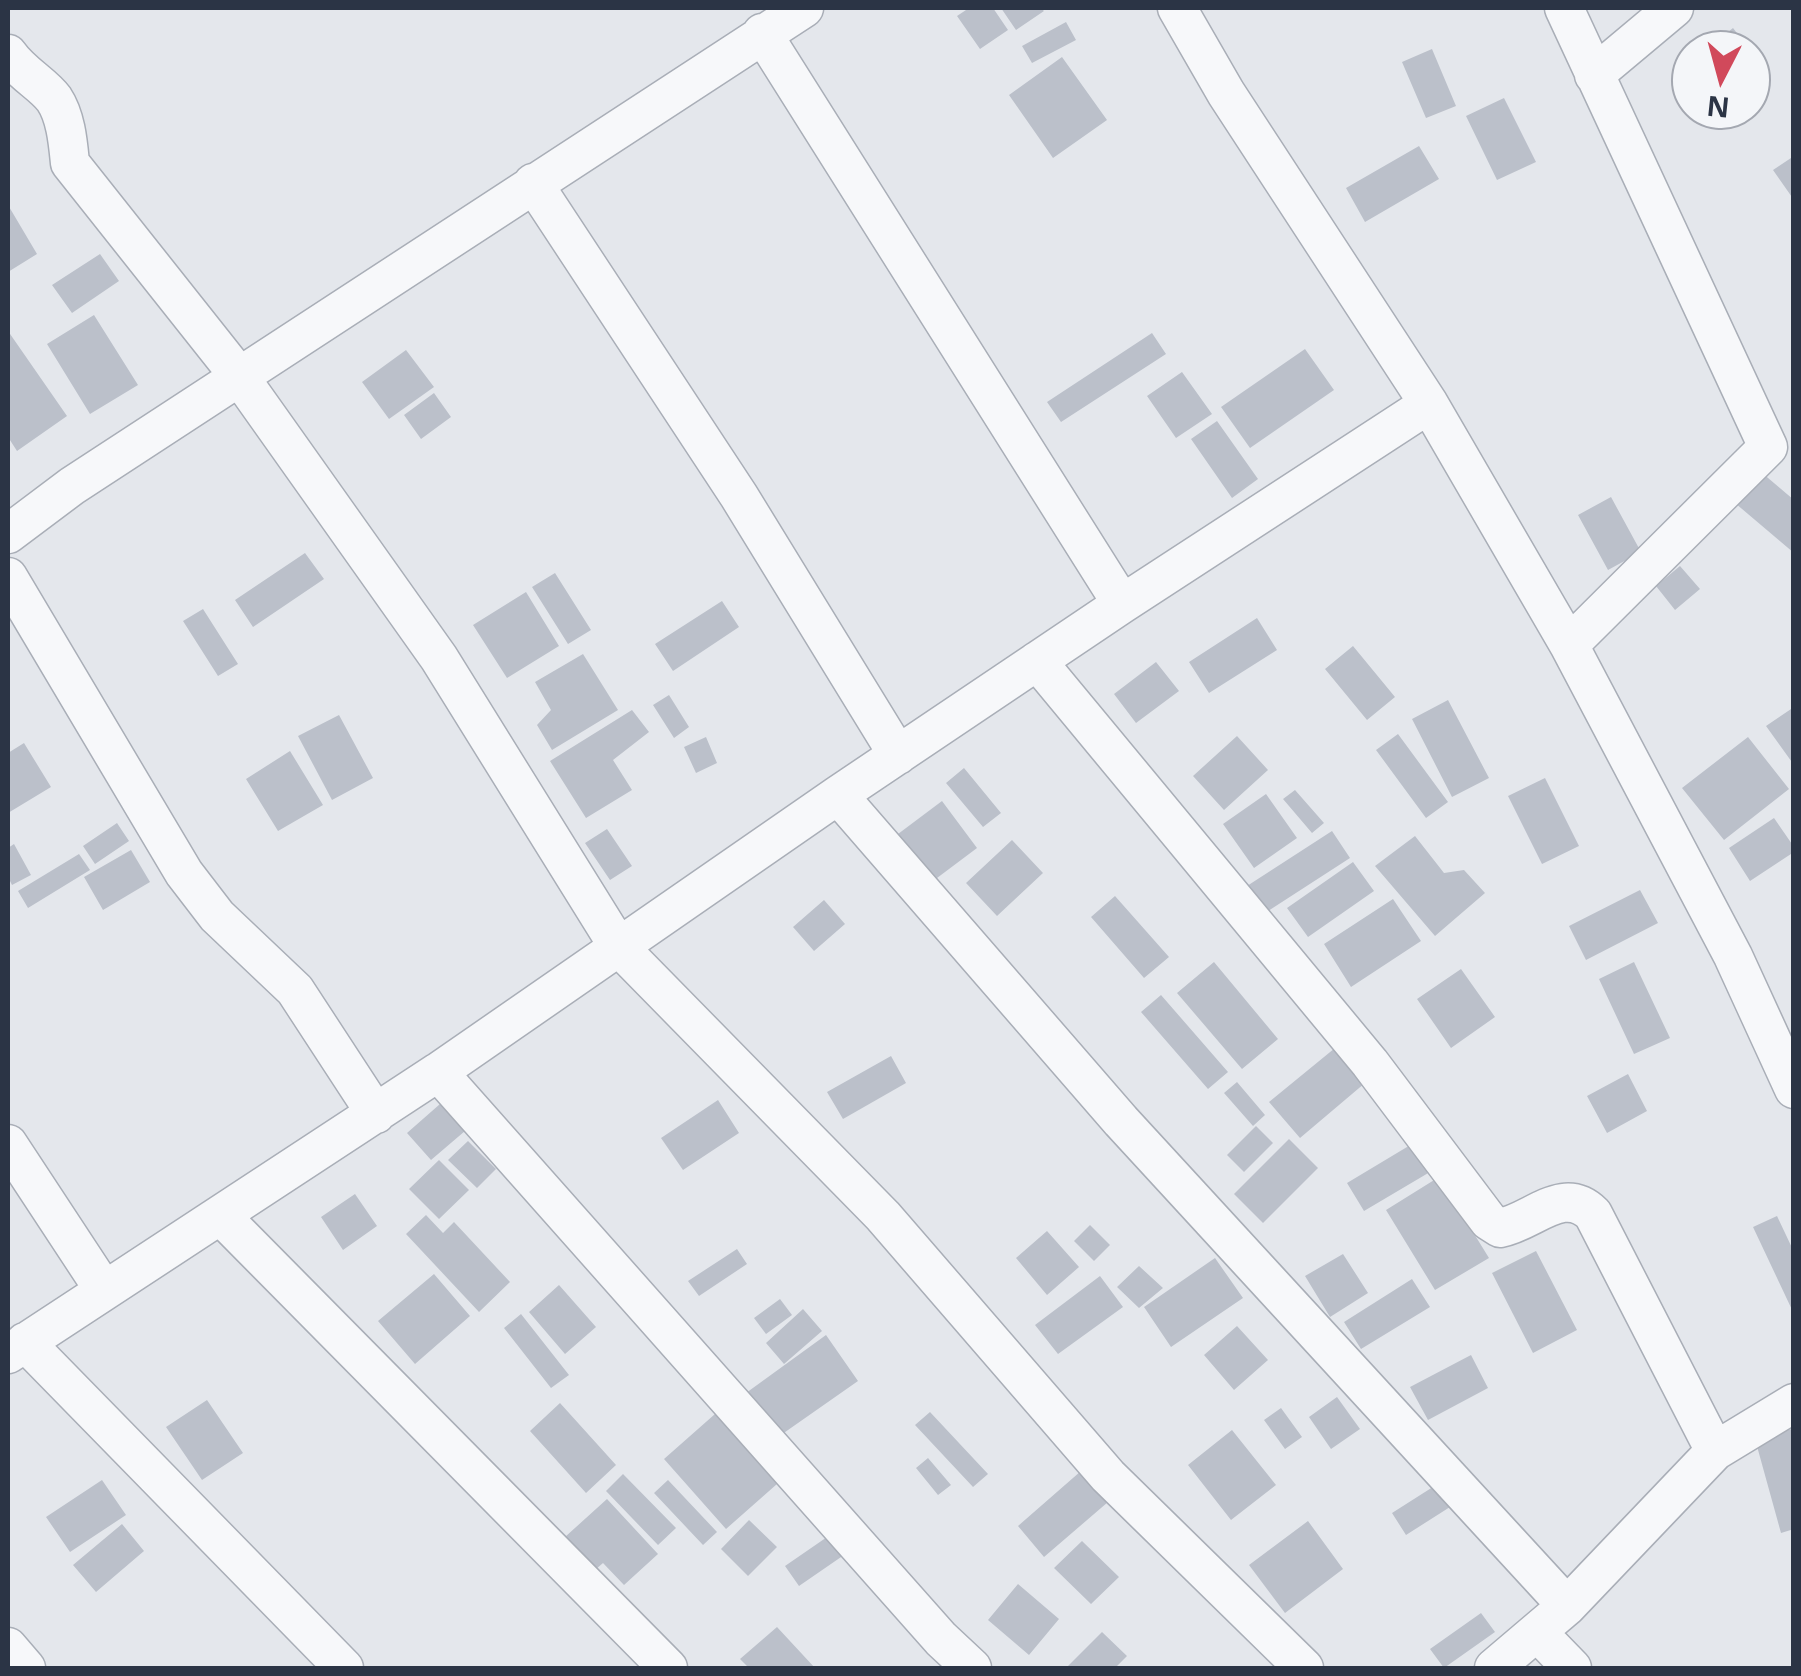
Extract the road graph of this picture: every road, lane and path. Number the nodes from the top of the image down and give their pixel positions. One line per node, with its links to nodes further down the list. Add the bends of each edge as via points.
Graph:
1 (804, 8): 5 (street)
2 (1177, 8): 10 (street)
3 (1564, 8): 7 (street)
4 (1674, 8): 7 (street)
5 (762, 33): 8 (street); 14 (street)
6 (8, 54): 9 (street, via 54,99 70,163)
7 (1594, 75): 11 (street)
8 (533, 183): 9 (street); 17 (street)
9 (239, 376): 12 (street); 19 (street, via 440,658)
10 (1429, 404): 14 (street); 15 (street)
11 (1781, 435): 15 (street)
12 (8, 534)
13 (8, 577): 22 (street, via 184,873 217,916 296,990)
14 (1122, 604): 16 (street)
15 (1569, 644): 21 (street, via 1733,956)
16 (1037, 661): 17 (street); 28 (street, via 1370,1063 1489,1221 1511,1226 1556,1203 1583,1204 1594,1214)
17 (898, 756): 18 (street)
18 (838, 795): 19 (street); 29 (street, via 1120,1121)
19 (618, 946): 20 (street); 36 (street, via 882,1216 1108,1476)
20 (438, 1072): 22 (street); 35 (street)
21 (1794, 1089)
22 (376, 1114): 24 (street)
23 (8, 1144): 25 (street)
24 (221, 1216): 25 (street); 34 (street)
25 (104, 1290): 26 (street)
26 (16, 1348): 33 (street)
27 (1794, 1403): 28 (street)
28 (1715, 1452): 29 (street)
29 (1568, 1606): 30 (street)
30 (1538, 1633): 37 (street); 38 (street)
31 (8, 1647): 32 (street)
32 (26, 1668)
33 (344, 1668)
34 (668, 1668)
35 (972, 1668)
36 (1304, 1668)
37 (1494, 1668)
38 (1572, 1668)

